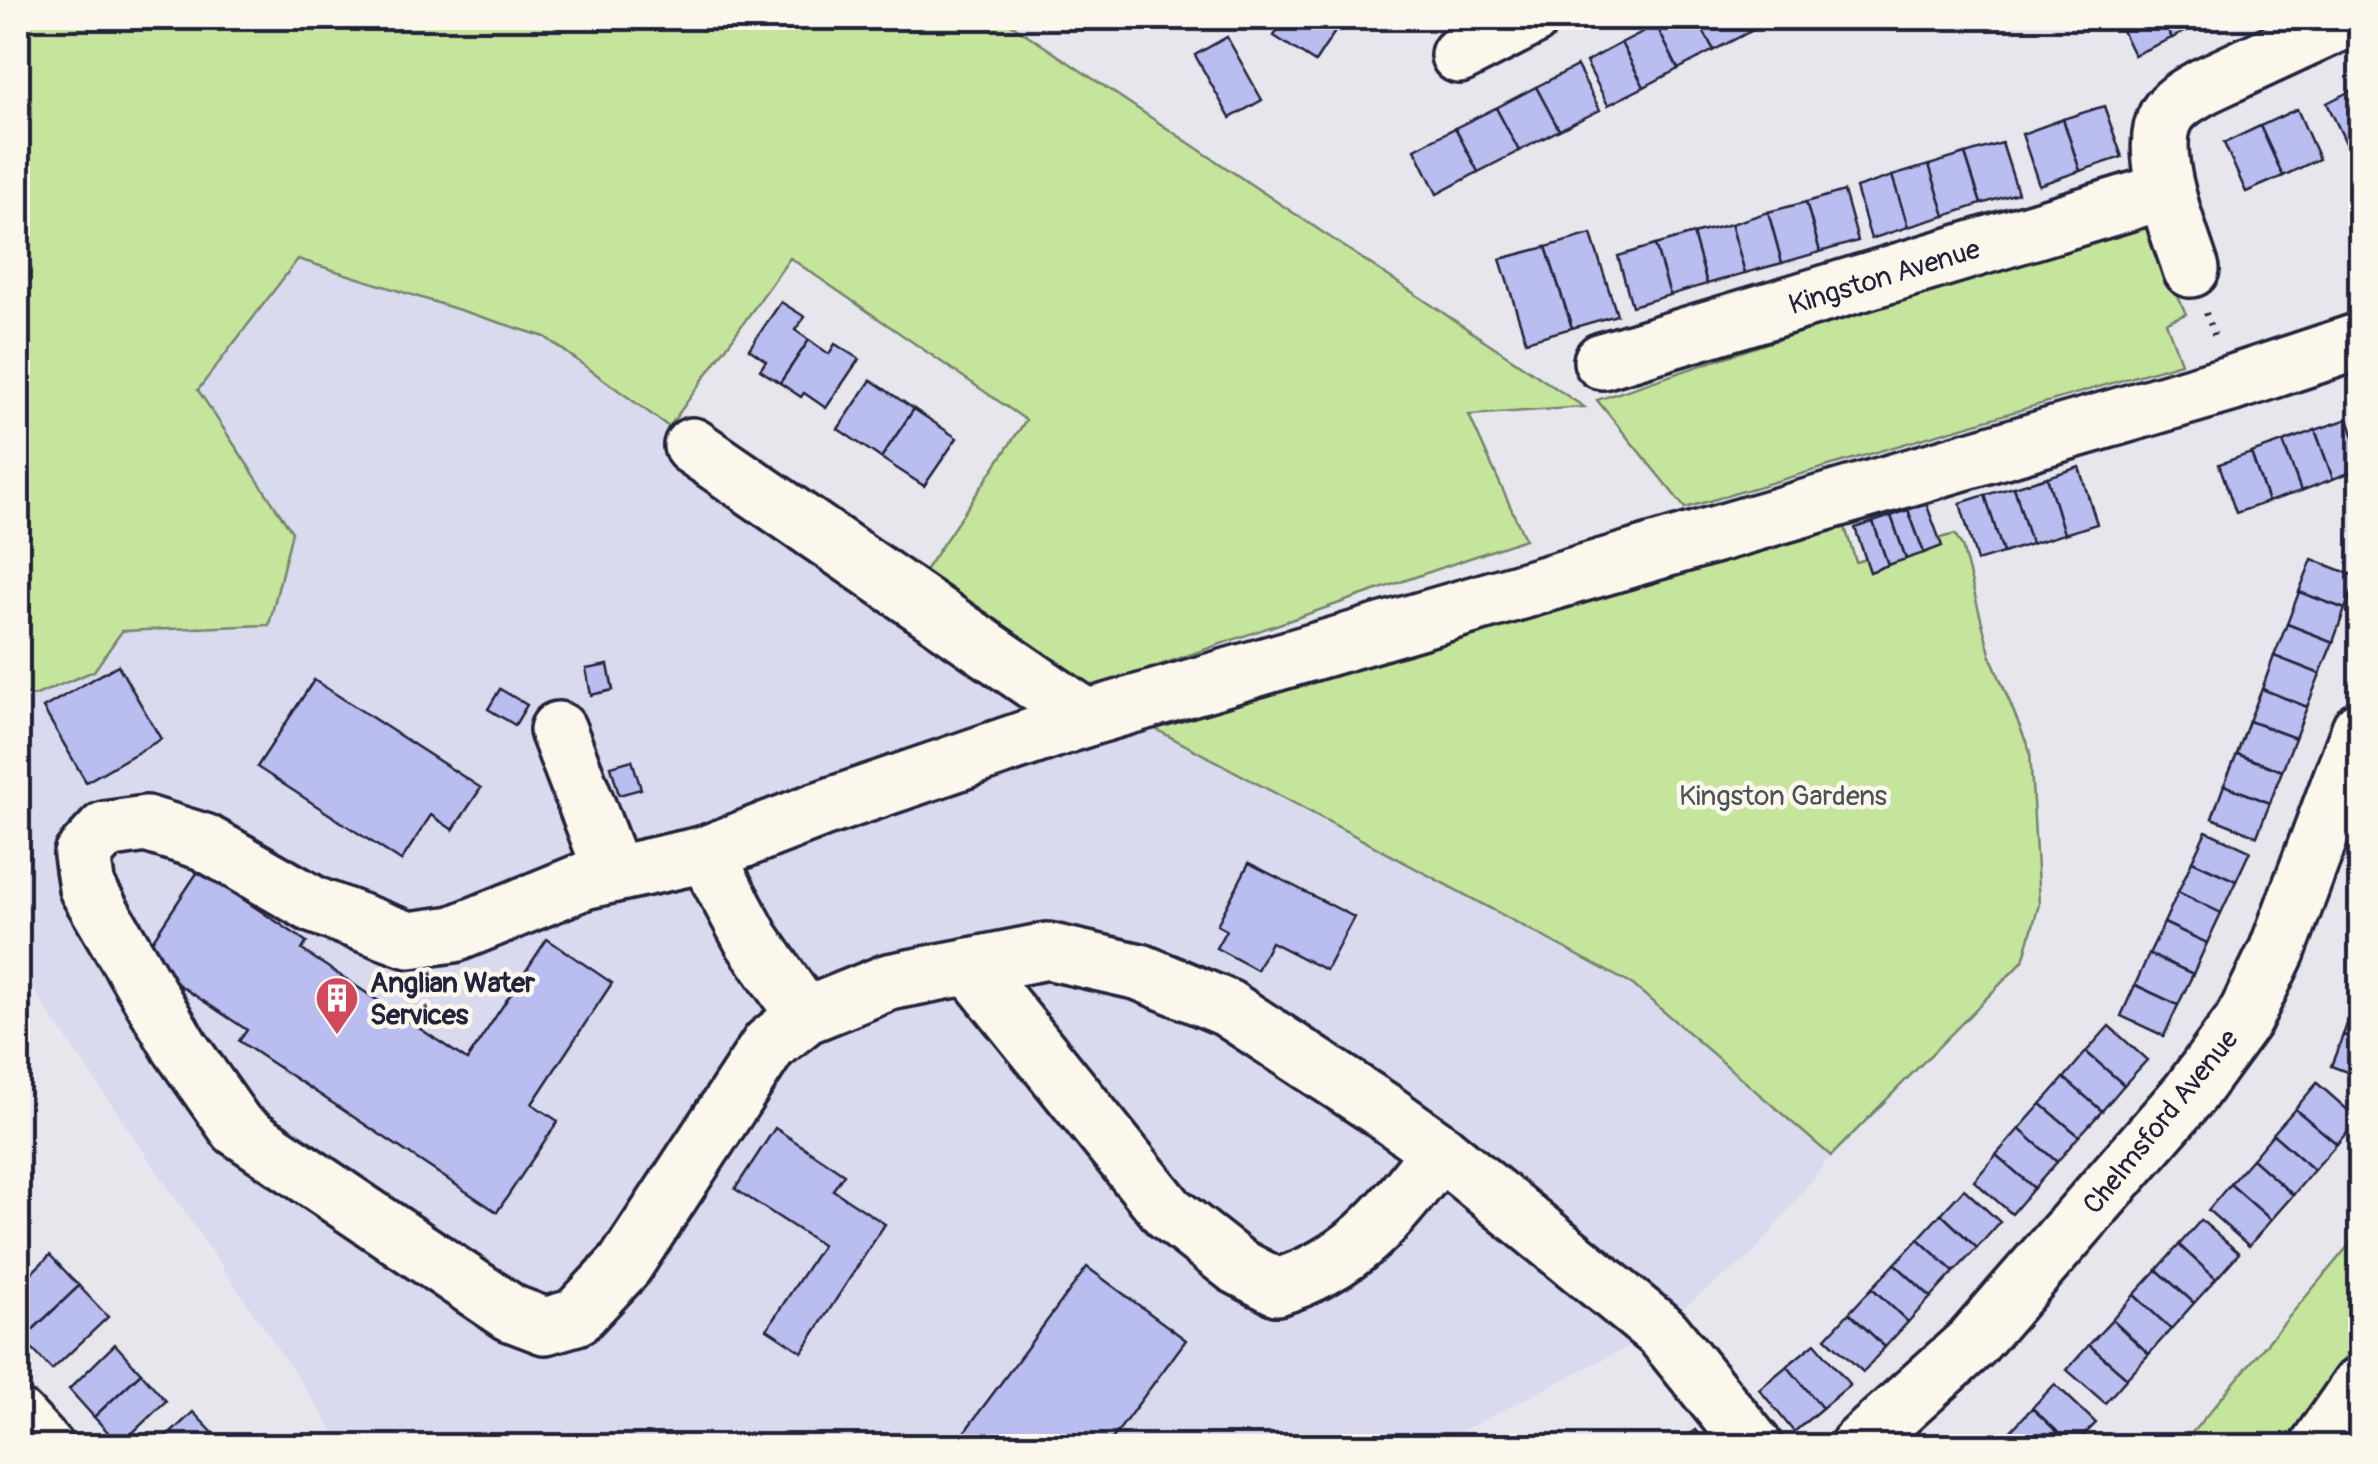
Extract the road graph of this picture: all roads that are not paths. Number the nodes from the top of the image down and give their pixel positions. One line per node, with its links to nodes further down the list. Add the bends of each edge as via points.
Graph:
1 (1531, 18): 3 (street)
2 (2350, 18): 4 (street, via 2182,99 2161,129)
3 (1459, 55)
4 (2166, 191): 5 (street); 7 (street, Kingston Avenue)
5 (2191, 270)
6 (2360, 340): 9 (street)
7 (1602, 361)
8 (692, 446): 9 (street)
9 (1087, 718): 12 (street)
10 (2360, 729): 21 (street, Chelmsford Avenue, via 2277,951 2244,1019 2190,1094 1972,1343)
11 (558, 730): 13 (street)
12 (706, 854): 13 (street); 15 (street, via 752,940)
13 (613, 874): 15 (street, via 454,934 409,940 314,905 204,842 146,824 105,830 82,855 87,888 180,1047 237,1128 511,1313 545,1326 576,1317 624,1266 769,1045)
14 (970, 966): 15 (street, via 888,982); 16 (street, via 1047,951 1140,972 1227,1008); 16 (street, via 1168,1212 1277,1288 1344,1258)
15 (804, 1016)
16 (1440, 1151): 20 (street, via 1663,1333)
17 (2360, 1385): 22 (street)
18 (18, 1418): 19 (street)
19 (44, 1446)
20 (1754, 1446)
21 (1858, 1446)
22 (2318, 1446)

